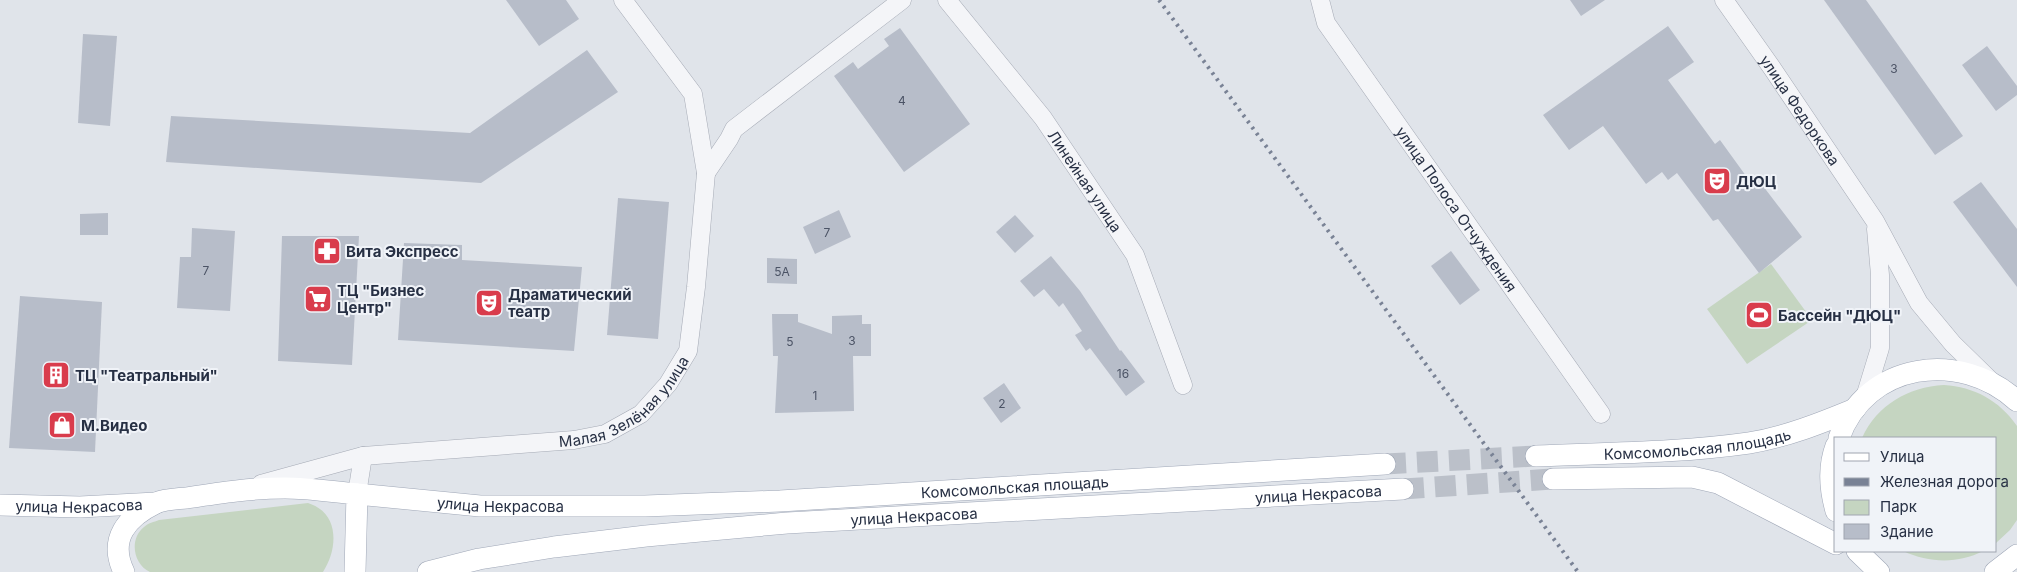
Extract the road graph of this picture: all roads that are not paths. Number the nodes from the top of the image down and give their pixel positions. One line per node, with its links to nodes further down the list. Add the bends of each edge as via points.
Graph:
1 (623, 0): 6 (street, Малая Зелёная улица, via 693,94)
2 (902, 0): 6 (street, via 734,129)
3 (947, 0): 9 (street, Линейная улица, via 1043,118 1135,255)
4 (1320, 0): 12 (street, улица Полоса Отчуждения, via 1326,23)
5 (1724, 0): 7 (street, улица Федоркова)
6 (706, 173): 15 (street, Малая Зелёная улица, via 688,351 668,384 641,414 605,434 574,440)
7 (1875, 221): 8 (street, улица Федоркова, via 1919,303 1953,344); 11 (street, via 1880,275 1880,348)
8 (1993, 383): 10 (main road, Комсомольская площадь); 11 (main road, Комсомольская площадь, via 1958,370 1916,371 1897,377)
9 (1183, 385)
10 (2017, 401)
11 (1860, 403): 13 (main road, Комсомольская площадь); 16 (main road, Комсомольская площадь, via 1808,428 1751,443)
12 (1601, 414)
13 (1839, 437)
14 (1834, 454): 22 (main road, via 1831,467)
15 (363, 456): 19 (street, Малая Зелёная улица); 21 (street)
16 (1536, 456)
17 (1386, 464): 25 (main road, Комсомольская площадь, via 780,502)
18 (1553, 479): 26 (main road, via 1692,477 1718,483)
19 (241, 489): 21 (main road, улица Некрасова, via 285,488); 23 (main road, улица Некрасова)
20 (1403, 489): 33 (main road, улица Некрасова, via 787,523 554,548 479,559)
21 (357, 494): 25 (main road, улица Некрасова, via 480,506); 32 (main road)
22 (1834, 500)
23 (158, 502): 24 (main road, улица Некрасова, via 80,507); 31 (main road, улица Некрасова, via 138,514 121,534 117,549)
24 (0, 505)
25 (645, 506)
26 (1834, 543)
27 (1849, 552): 29 (main road)
28 (2017, 555): 34 (main road)
29 (1868, 562)
30 (2017, 566): 35 (main road)
31 (124, 572)
32 (355, 572)
33 (428, 572)
34 (1995, 572)
35 (2016, 572)

